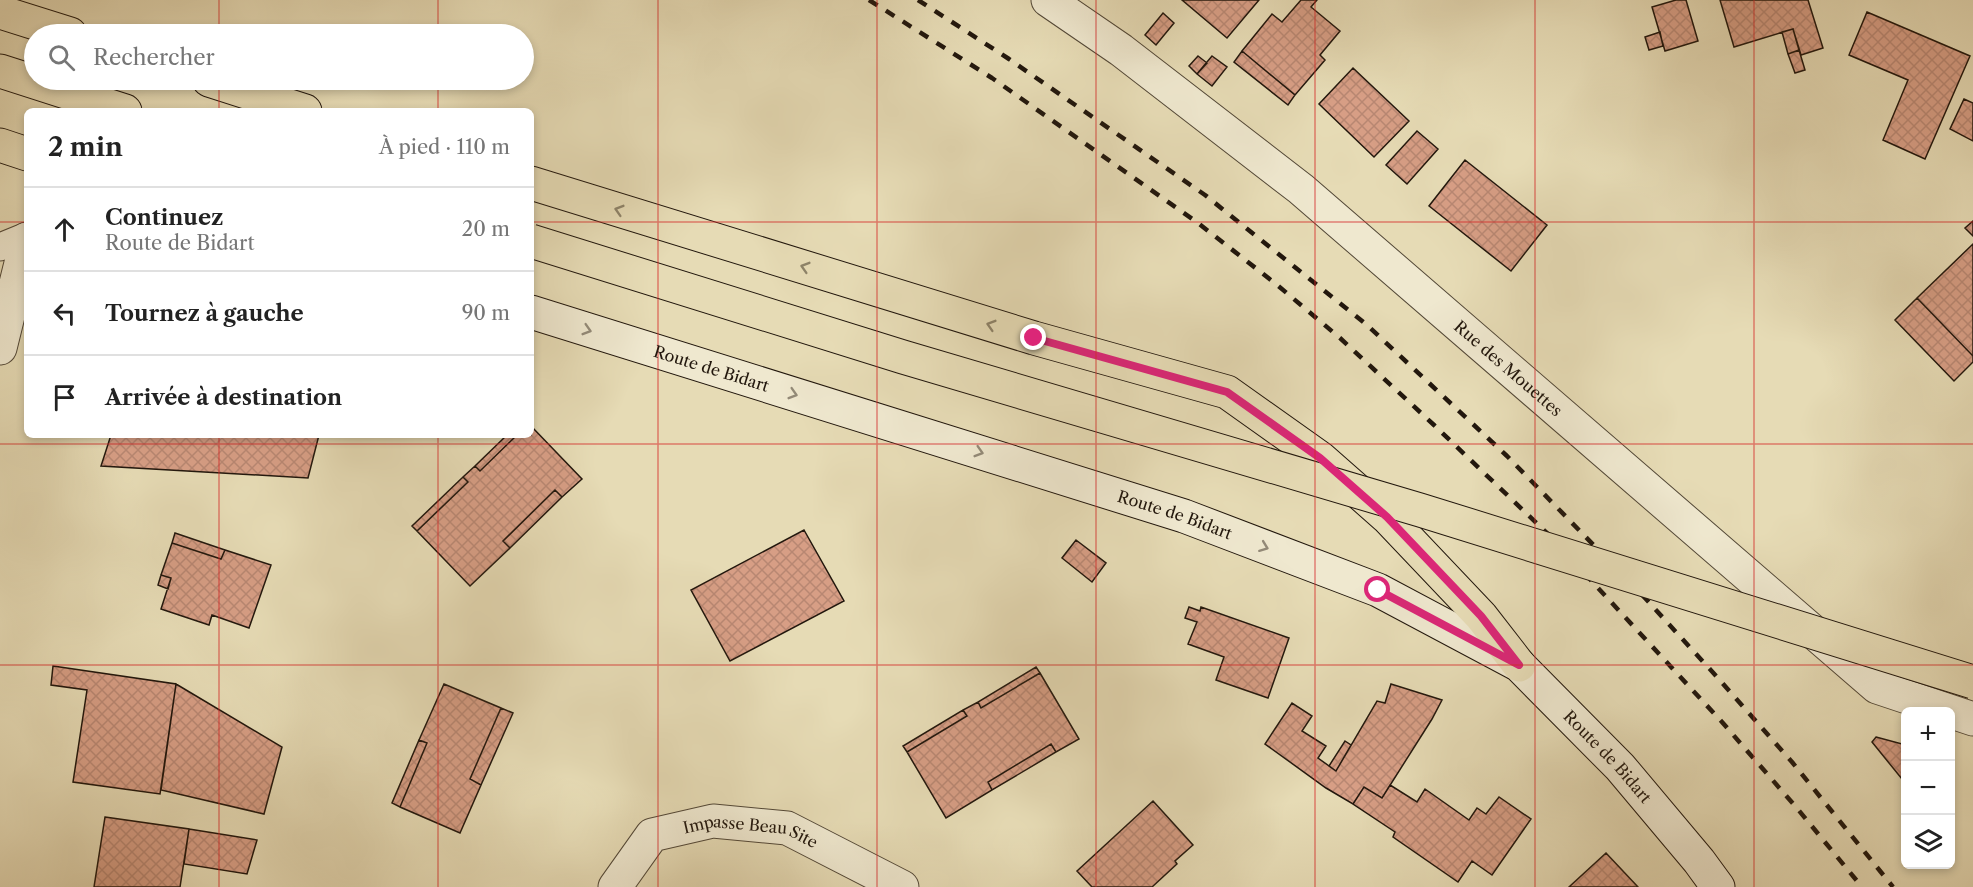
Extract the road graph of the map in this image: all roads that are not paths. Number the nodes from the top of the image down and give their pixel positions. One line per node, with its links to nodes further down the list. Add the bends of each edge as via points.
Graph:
1 (1048, 0): 21 (street, Rue des Mouettes, via 1121,50 1301,189 1877,687)
2 (0, 12): 3 (main road)
3 (38, 24)
4 (0, 71): 5 (main road)
5 (24, 79)
6 (59, 90): 8 (main road)
7 (240, 90): 9 (main road)
8 (116, 108)
9 (297, 108)
10 (0, 145): 11 (main road)
11 (24, 153)
12 (534, 184): 19 (main road, one-way to 12, via 1481,616 1387,517 1320,458 1227,392 1034,338)
13 (24, 239): 15 (lane)
14 (534, 242): 20 (main road, bridge)
15 (0, 247)
16 (24, 250): 18 (street)
17 (534, 313): 19 (street, Route de Bidart, one-way to 19, via 1184,516 1378,590)
18 (0, 348)
19 (1519, 665): 24 (street, Route de Bidart, via 1620,767)
20 (1973, 682)
21 (1973, 719)
22 (615, 887): 23 (street, Impasse Beau Site, via 652,835 713,821 788,828)
23 (902, 887)
24 (1718, 887)

